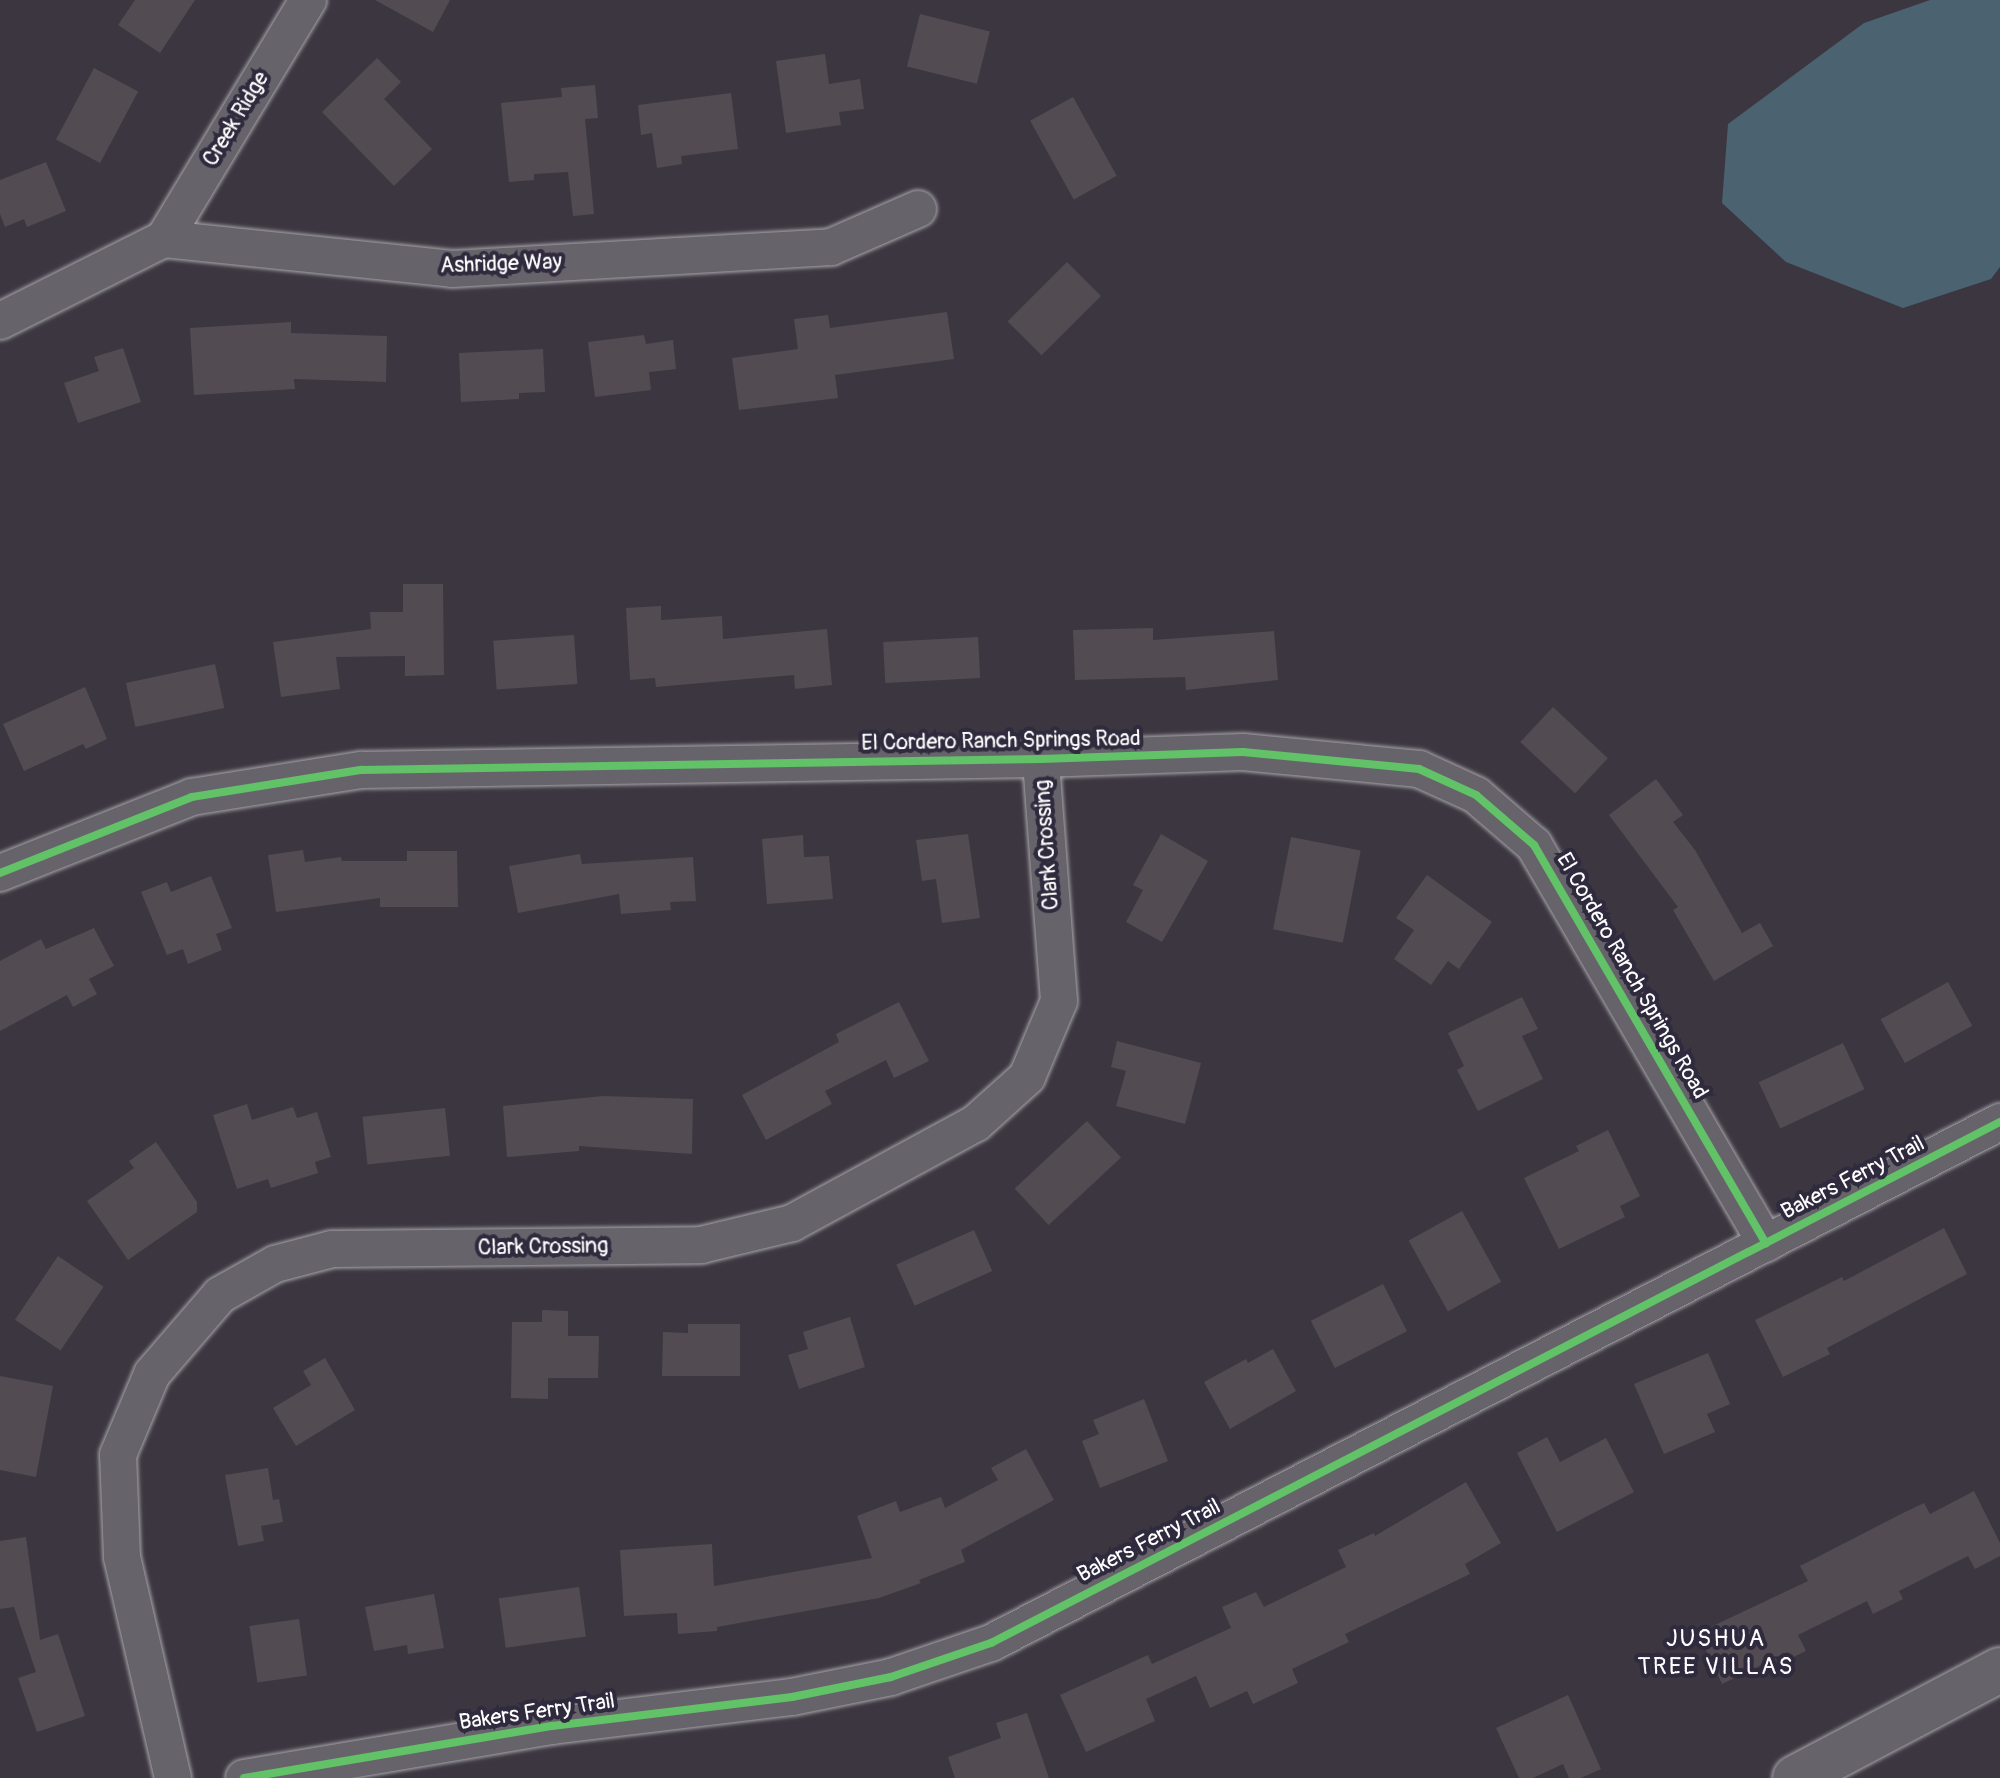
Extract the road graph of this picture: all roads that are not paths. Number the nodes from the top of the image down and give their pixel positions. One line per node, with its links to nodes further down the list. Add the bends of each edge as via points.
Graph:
1 (308, 0): 3 (street, Creek Ridge)
2 (918, 209): 3 (street, Ashridge Way, via 831,247 452,269)
3 (164, 239): 4 (street)
4 (0, 321)
5 (1041, 759): 6 (street, El Cordero Ranch Springs Road, via 361,770 192,797); 8 (street, El Cordero Ranch Springs Road, via 1243,752 1419,769 1476,795 1534,845); 10 (street, Clark Crossing, via 1059,1001 1027,1077 976,1123 792,1223 701,1245 332,1249 275,1264 220,1295 152,1374 118,1455 122,1557)
6 (0, 873)
7 (2000, 1122): 8 (street, Bakers Ferry Trail)
8 (1766, 1243): 11 (street, Bakers Ferry Trail, via 991,1643 891,1677 792,1697 552,1726)
9 (2000, 1670): 12 (street)
10 (173, 1778)
11 (244, 1778)
12 (1795, 1778)

